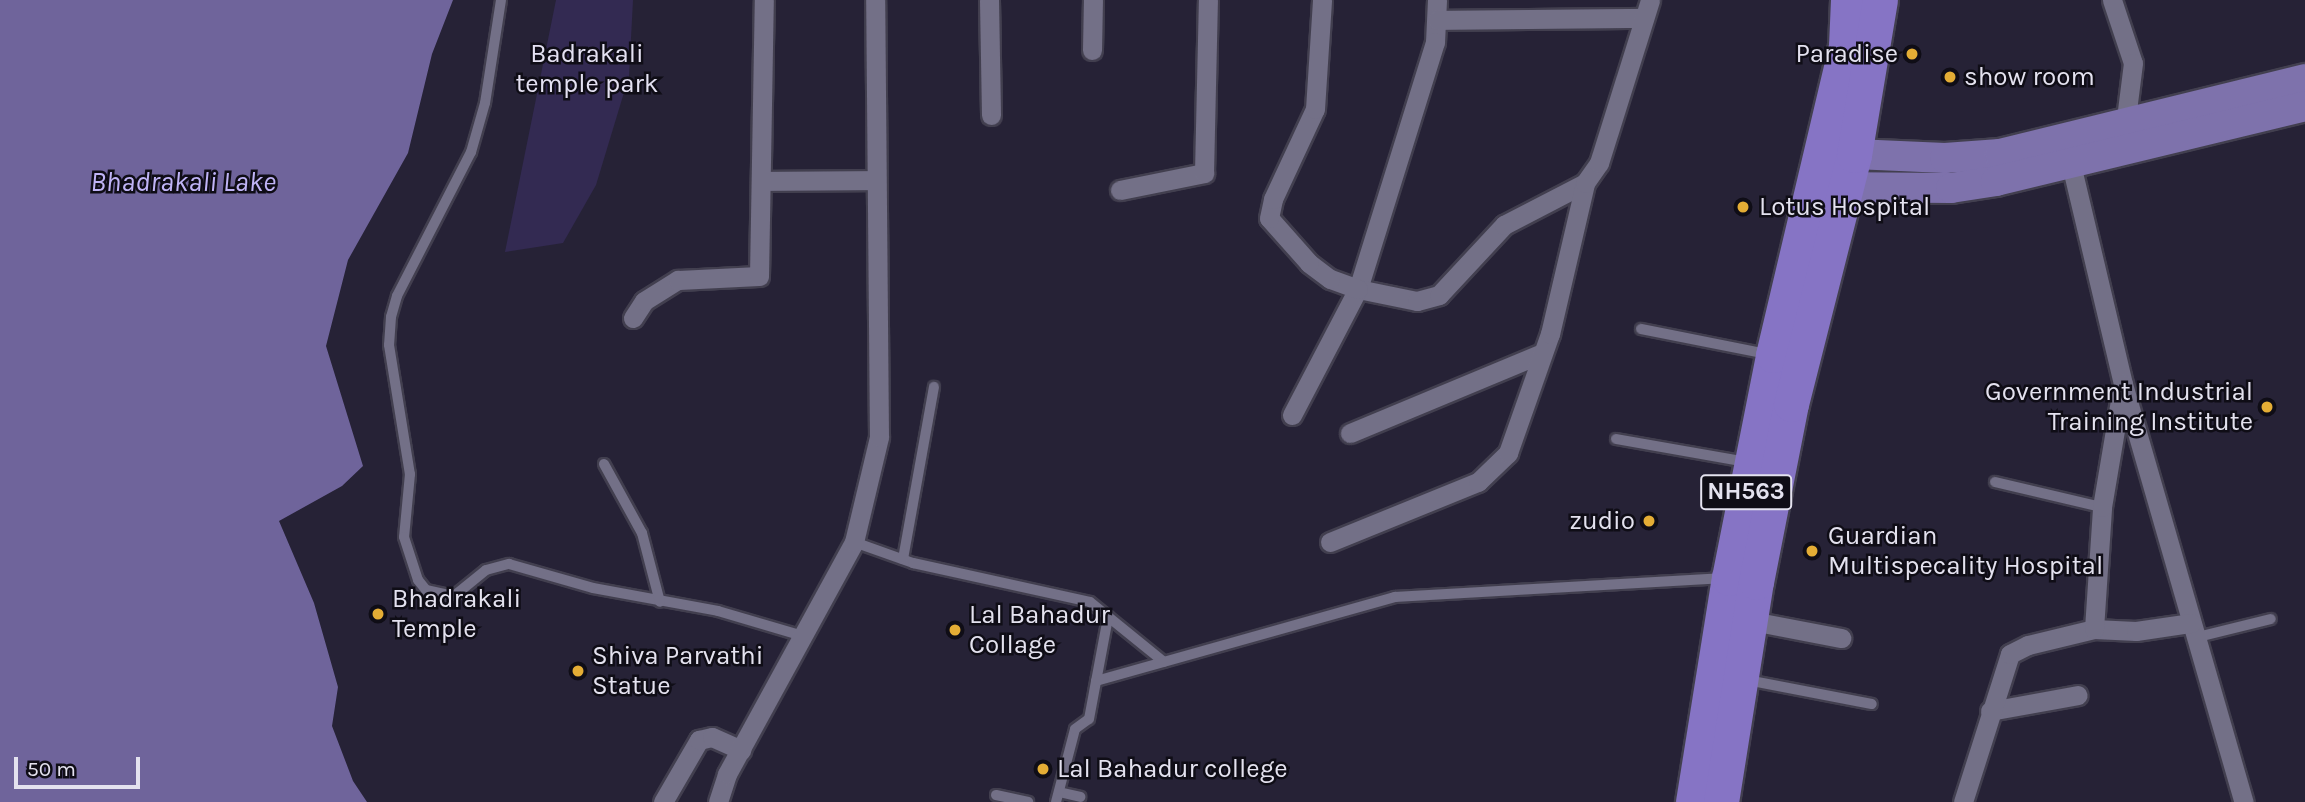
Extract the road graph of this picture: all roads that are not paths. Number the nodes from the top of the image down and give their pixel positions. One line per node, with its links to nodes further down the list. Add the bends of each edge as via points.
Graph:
1 (501, 0): 44 (lane, via 485,103 471,152 397,296 391,317 389,345 410,474 404,537 408,558 426,590 444,597 462,592 496,565 509,564)
2 (764, 0): 21 (street)
3 (876, 0): 20 (street)
4 (989, 0): 15 (street)
5 (1093, 0): 12 (street)
6 (1208, 0): 24 (street, via 1204,173)
7 (1322, 0): 26 (street, via 1315,109 1269,218 1309,264 1330,279)
8 (1854, 0): 17 (highway, NH563); 18 (highway, NH563)
9 (2112, 0): 16 (street, via 2133,63)
10 (1647, 9): 11 (street); 22 (street, via 1599,163)
11 (1437, 10): 26 (street, via 1435,42)
12 (1092, 50)
13 (2305, 79): 16 (main road)
14 (2305, 106): 19 (main road)
15 (990, 115)
16 (2125, 126): 18 (main road, via 2000,154)
17 (1820, 150): 18 (main road); 23 (highway, NH563)
18 (1854, 155): 25 (highway, NH563)
19 (2071, 164): 25 (main road, via 1951,188); 31 (street)
20 (876, 180): 21 (street); 40 (street, via 879,437)
21 (763, 181): 27 (street, via 759,276 678,280 643,301)
22 (1585, 183): 26 (street, via 1504,225 1439,295 1417,301); 29 (street)
23 (1811, 184): 25 (main road); 30 (highway, NH563)
24 (1120, 190)
25 (1846, 190): 47 (highway, NH563, via 1791,404)
26 (1358, 289): 33 (street)
27 (633, 318)
28 (1641, 329): 30 (lane)
29 (1542, 353): 34 (street); 41 (street, via 1508,453 1495,469 1478,482)
30 (1773, 355): 36 (highway, NH563)
31 (2123, 384): 39 (street); 49 (street)
32 (934, 387): 42 (lane)
33 (1292, 415)
34 (1350, 433)
35 (1616, 439): 36 (lane)
36 (1751, 463): 43 (highway, NH563)
37 (604, 464): 44 (lane, via 642,533)
38 (1995, 482): 39 (lane)
39 (2102, 507): 48 (street)
40 (854, 542): 42 (lane); 50 (street)
41 (1330, 542)
42 (903, 559): 45 (lane, via 1090,602)
43 (1729, 578): 52 (lane, via 1395,597); 65 (highway, NH563)
44 (660, 601): 50 (lane, via 718,611)
45 (1108, 617): 52 (lane); 54 (lane)
46 (2271, 620): 49 (lane)
47 (1752, 621): 51 (street); 53 (highway, NH563)
48 (2094, 629): 49 (street); 57 (street, via 2010,654)
49 (2192, 630): 68 (street)
50 (803, 636): 58 (street)
51 (1841, 638)
52 (1164, 662): 54 (lane)
53 (1743, 680): 56 (lane); 66 (highway, NH563)
54 (1096, 681): 60 (lane, via 1088,719 1074,729)
55 (2078, 695): 57 (street)
56 (1872, 705)
57 (1990, 711): 67 (street)
58 (741, 750): 62 (street, via 712,737 699,740); 63 (street)
59 (996, 794): 64 (lane)
60 (1057, 797): 61 (lane)
61 (1080, 797)
62 (663, 802)
63 (718, 802)
64 (1028, 802)
65 (1693, 802)
66 (1721, 802)
67 (1963, 802)
68 (2244, 802)

